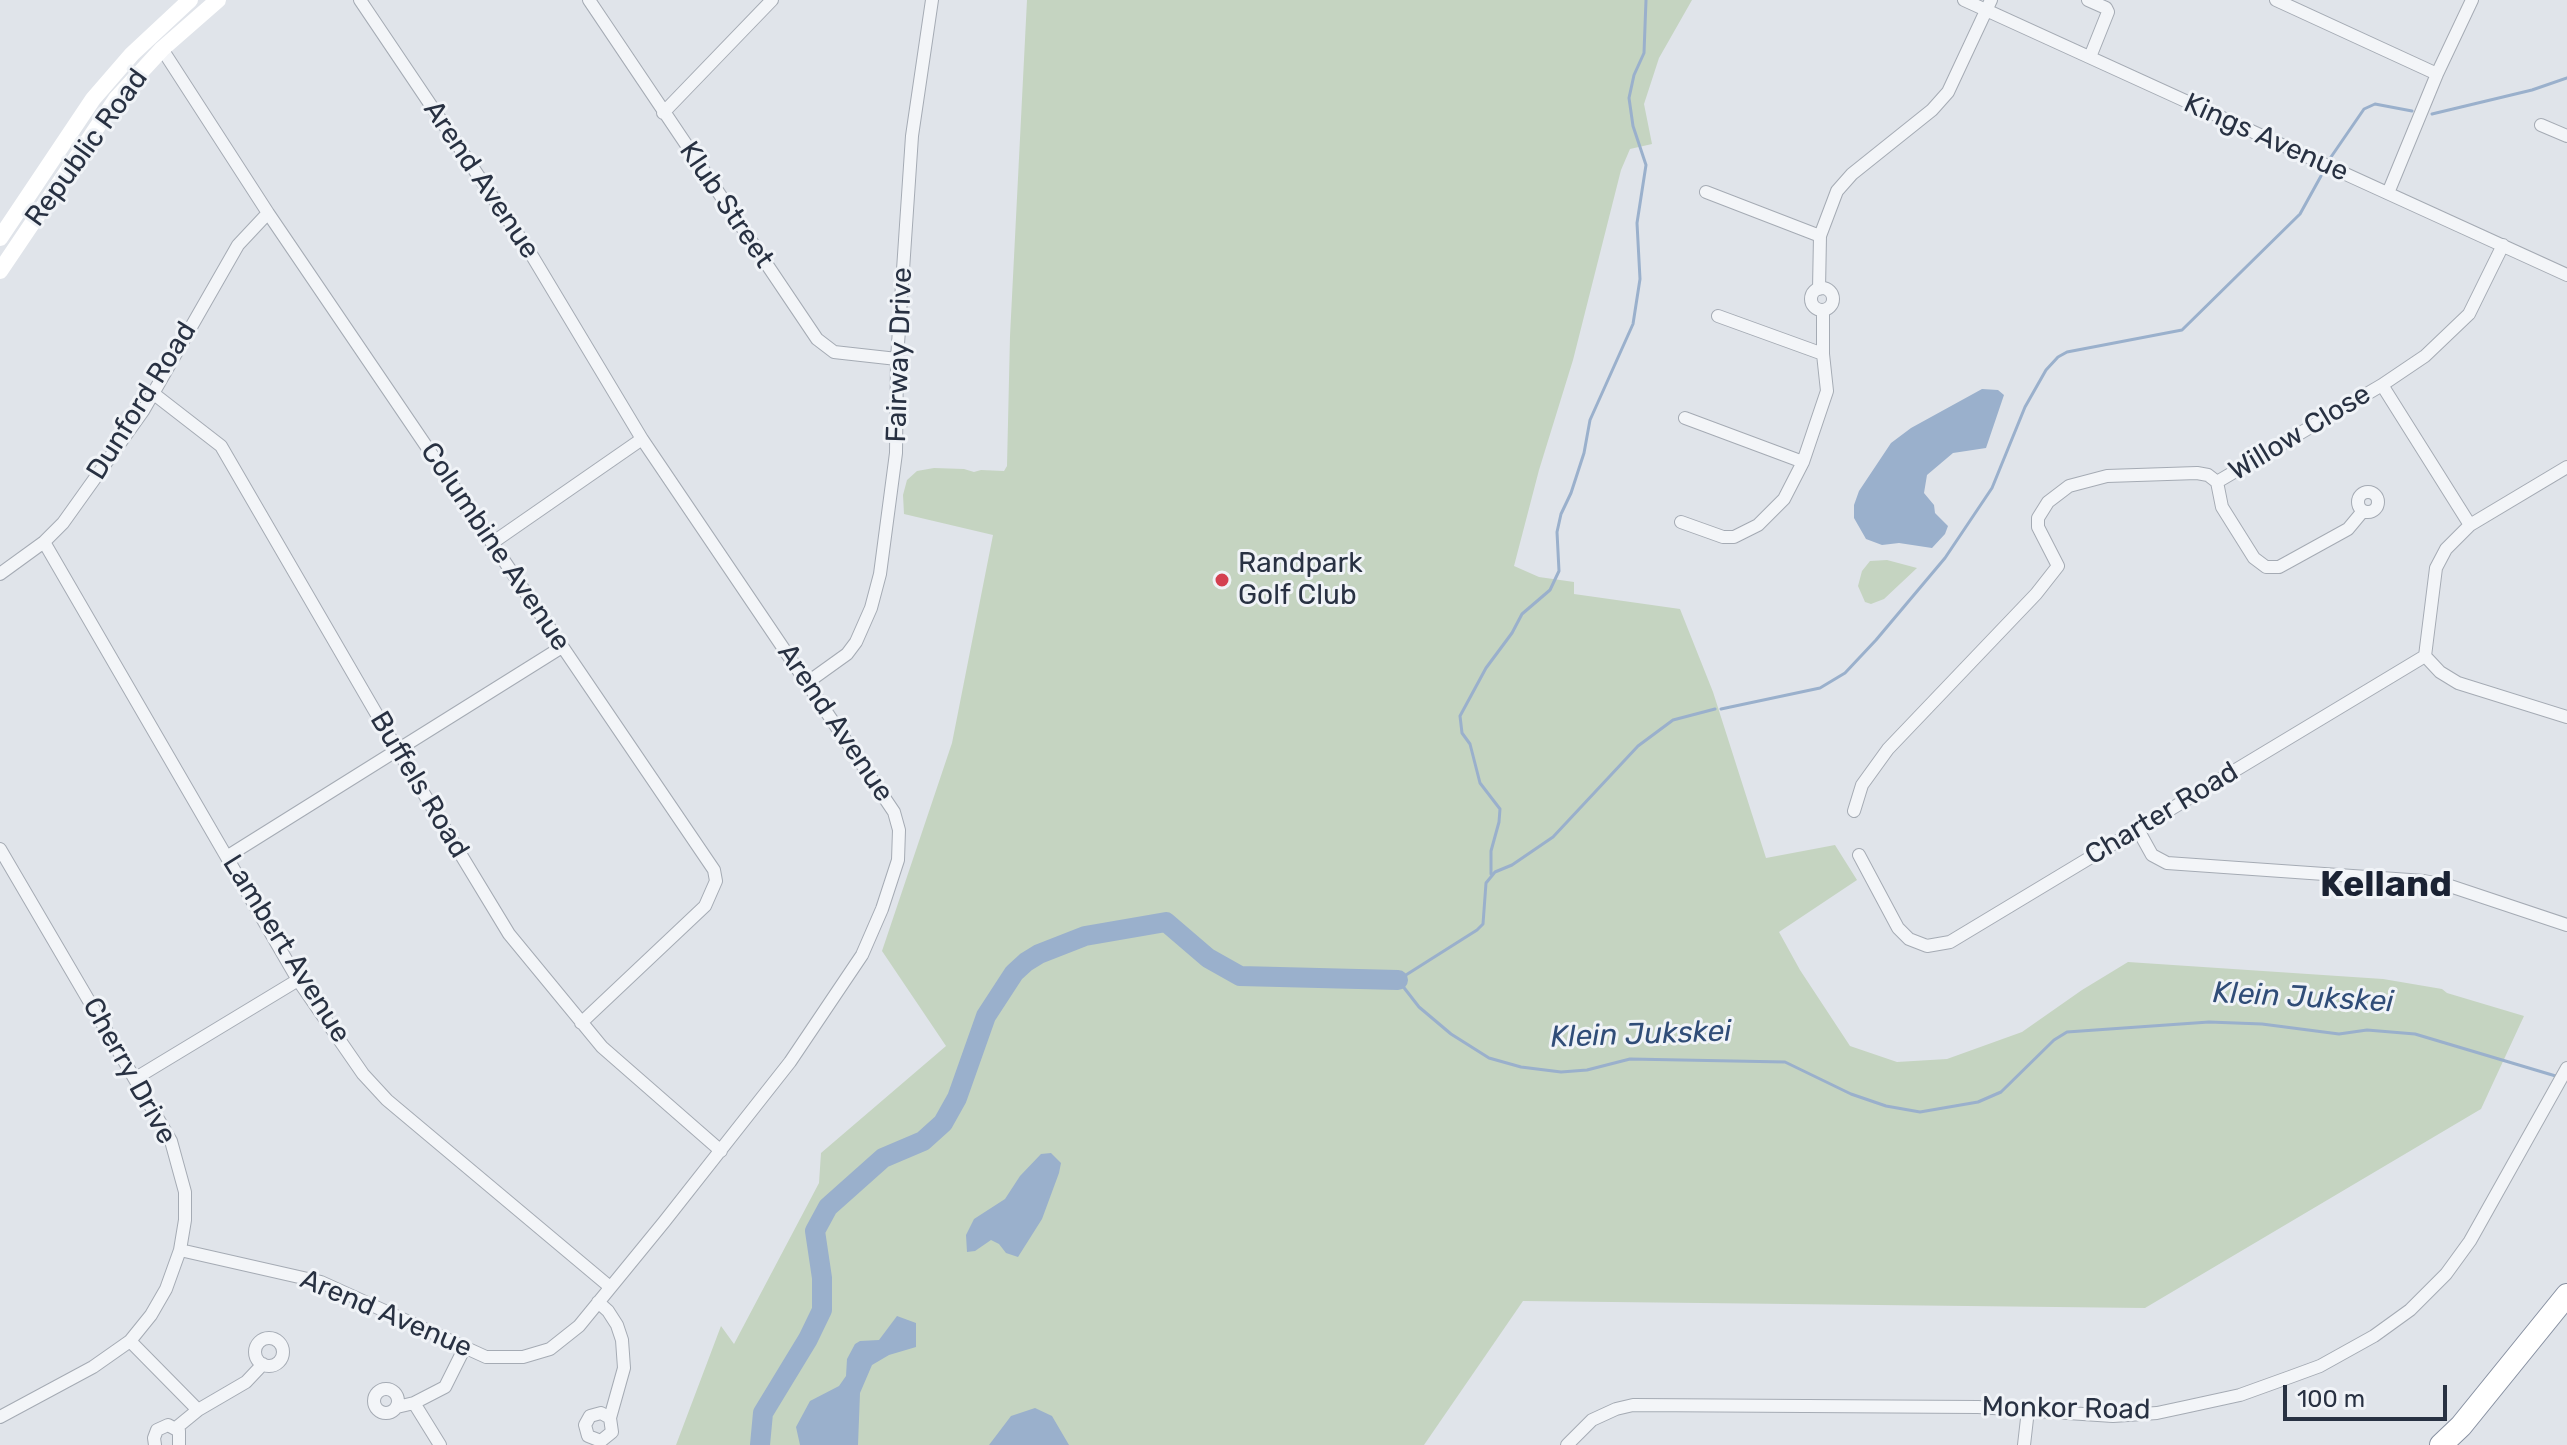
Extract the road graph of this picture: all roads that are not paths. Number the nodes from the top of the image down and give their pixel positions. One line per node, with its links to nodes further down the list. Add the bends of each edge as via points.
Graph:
1 (190, 0): 22 (main road, Republic Road, via 93,99)
2 (218, 0): 12 (main road, Republic Road)
3 (360, 0): 32 (street, Arend Avenue, via 531,254)
4 (589, 0): 15 (street, Klub Street)
5 (772, 0): 15 (street)
6 (932, 0): 28 (street, Fairway Drive, via 912,136)
7 (1964, 0): 11 (street, Kings Avenue)
8 (2088, 0): 13 (street, via 2108,12)
9 (2276, 0): 14 (street)
10 (2472, 0): 14 (street)
11 (1988, 5): 13 (street, Kings Avenue); 21 (street, via 1948,92 1844,181)
12 (162, 49): 20 (street, Columbine Avenue); 24 (main road, Republic Road, via 107,111)
13 (2090, 57): 19 (street, Kings Avenue)
14 (2437, 74): 19 (street)
15 (663, 113): 28 (street, Klub Street, via 817,339 834,352)
16 (2541, 125): 17 (street)
17 (2567, 136)
18 (1706, 192): 21 (street)
19 (2388, 193): 23 (street, Kings Avenue)
20 (268, 213): 30 (street, Dunford Road, via 233,253); 40 (street, Columbine Avenue)
21 (1820, 236): 27 (street, via 1819,289 1832,297 1831,306 1823,310)
22 (0, 238)
23 (2503, 245): 25 (street, Kings Avenue); 29 (street, Willow Close, via 2469,314 2425,356)
24 (0, 271)
25 (2567, 275)
26 (1718, 316): 27 (street)
27 (1823, 354): 33 (street, via 1827,391)
28 (897, 359): 44 (street, Fairway Drive, via 896,453 877,587 864,627 847,654)
29 (2382, 385): 35 (street, Willow Close); 38 (street)
30 (154, 394): 39 (street, Dunford Road); 46 (street, Buffels Road, via 221,446)
31 (1685, 418): 33 (street)
32 (642, 439): 40 (street); 44 (street, Arend Avenue)
33 (1803, 462): 37 (street, via 1784,499 1744,534 1723,537)
34 (2567, 467): 38 (street)
35 (2217, 482): 36 (street, via 2222,507 2254,558 2266,567 2279,567 2348,529); 47 (street, Willow Close, via 2197,473 2107,476 2069,486 2048,502 2038,527 2058,566 1888,749 1862,785)
36 (2363, 511)
37 (1681, 522)
38 (2470, 525): 43 (street, via 2436,568)
39 (44, 542): 41 (street, Dunford Road); 51 (street, Lambert Avenue)
40 (492, 543): 42 (street, Columbine Avenue)
41 (0, 574)
42 (562, 647): 46 (street); 54 (street, Columbine Avenue, via 708,860 716,881 705,906)
43 (2425, 656): 45 (street, via 2458,683); 48 (street, Charter Road)
44 (808, 682): 57 (street, Arend Avenue, via 894,812 898,860 858,962)
45 (2567, 717)
46 (398, 751): 51 (street); 54 (street, Buffels Road, via 509,934)
47 (1854, 811)
48 (2137, 828): 50 (street, Charter Road, via 1950,942 1927,946 1898,928); 52 (street, via 2152,855 2167,863 2424,881)
49 (0, 849): 56 (street, Cherry Drive)
50 (1859, 855)
51 (228, 856): 53 (street, Lambert Avenue)
52 (2567, 925)
53 (298, 980): 56 (street); 59 (street, Lambert Avenue, via 381,1094)
54 (581, 1023): 57 (street, Buffels Road)
55 (2567, 1068): 68 (street, Monkor Road, via 2456,1262 2410,1310 2374,1336 2320,1366 2240,1395 2157,1413 2113,1416)
56 (136, 1078): 58 (street, Cherry Drive, via 180,1165 185,1192)
57 (721, 1151): 59 (street, Arend Avenue)
58 (180, 1250): 62 (street, Cherry Drive, via 166,1289); 63 (street, Arend Avenue, via 311,1278)
59 (610, 1287): 61 (street, Arend Avenue)
60 (2567, 1295): 77 (highway)
61 (598, 1302): 63 (street, Arend Avenue, via 566,1339 544,1352 497,1358); 70 (street, via 617,1325 624,1357)
62 (130, 1341): 67 (street); 69 (street, Cherry Drive)
63 (464, 1349): 65 (street, via 445,1387)
64 (263, 1364): 67 (street, via 246,1382)
65 (414, 1403): 66 (street); 74 (street)
66 (397, 1407)
67 (198, 1410): 71 (street)
68 (2028, 1410): 75 (street, Monkor Road, via 1633,1405 1592,1420); 76 (street)
69 (0, 1417)
70 (610, 1418)
71 (176, 1428): 72 (street, via 160,1428); 73 (street)
72 (155, 1445)
73 (179, 1445)
74 (440, 1445)
75 (1567, 1445)
76 (2024, 1445)
77 (2441, 1445)

